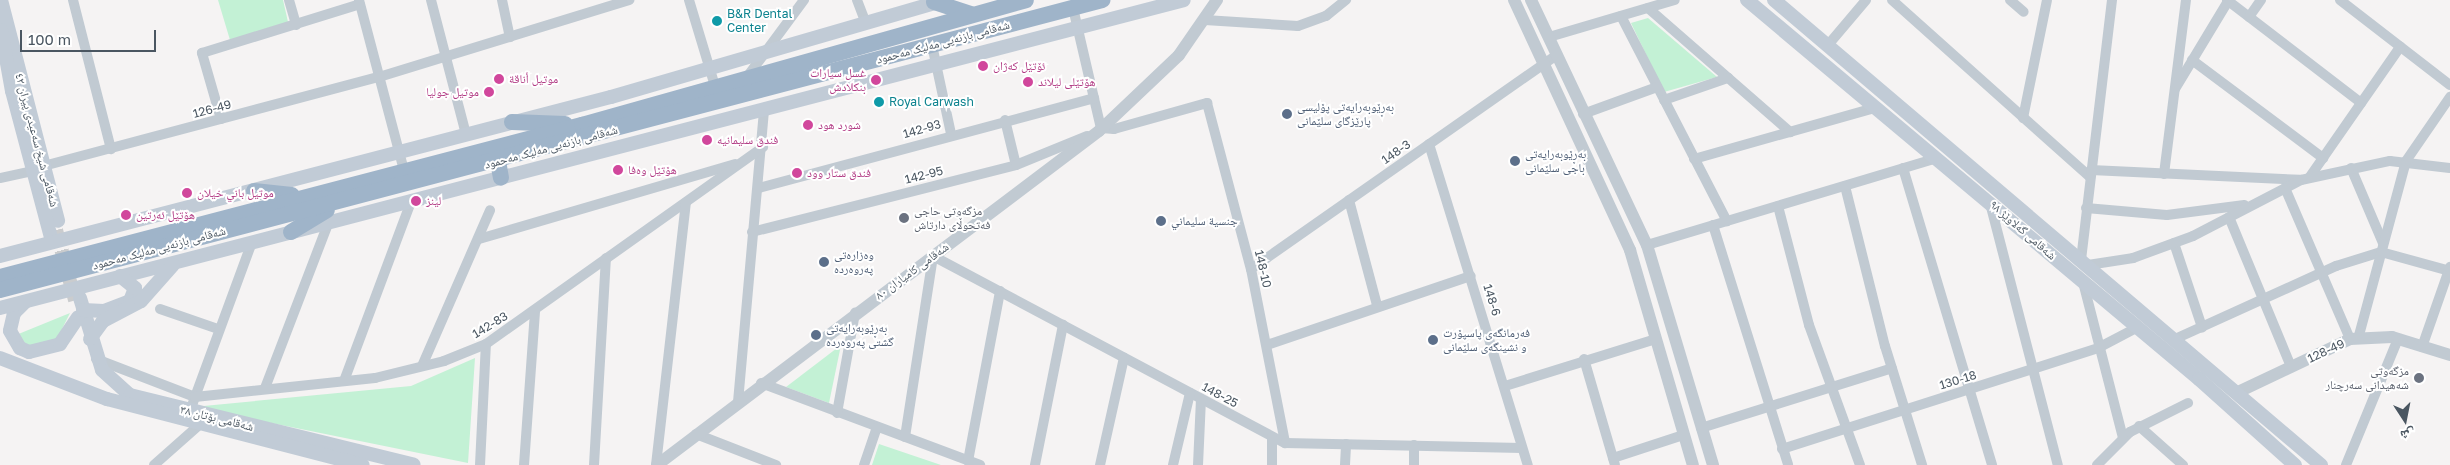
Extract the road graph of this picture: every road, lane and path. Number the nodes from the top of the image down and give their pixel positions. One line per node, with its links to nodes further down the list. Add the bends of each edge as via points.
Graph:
1 (0, 0): 40 (main road, شەقامی شیخ سەعیدی پیران ٤٢)
2 (73, 0): 82 (street)
3 (289, 0): 41 (street)
4 (431, 0): 50 (street)
5 (502, 0): 44 (street)
6 (629, 0): 44 (street, 126-49)
7 (689, 0): 55 (street)
8 (804, 0): 49 (street)
9 (858, 0): 39 (street)
10 (1026, 0): 34 (highway, شەقامی بازنەیی مەلیک مەحمود)
11 (1102, 0): 31 (highway, شەقامی بازنەیی مەلیک مەحمود)
12 (1184, 0): 42 (main road)
13 (1217, 0): 38 (street, شەقامی کامیاران ٨٠)
14 (1346, 0): 38 (street, via 1326,16 1298,26)
15 (1514, 0): 53 (street)
16 (1531, 0): 45 (street)
17 (1675, 0): 32 (street)
18 (1747, 0): 43 (main road, شەقامی گەلاوێژ ٩٨)
19 (1866, 0): 47 (street)
20 (1892, 0): 71 (street)
21 (2010, 0): 33 (street)
22 (2047, 0): 71 (street)
23 (2112, 0): 97 (street)
24 (2186, 0): 62 (street)
25 (2228, 0): 36 (street); 52 (street)
26 (2261, 0): 36 (street)
27 (2340, 0): 48 (street)
28 (940, 1): 34 (highway); 39 (main road)
29 (1778, 1): 37 (main road, شەقامی گەلاوێژ ٩٨)
30 (360, 2): 41 (street); 56 (street)
31 (1073, 8): 42 (street); 46 (highway, شەقامی بازنەیی مەلیک مەحمود)
32 (1648, 8): 35 (street); 58 (street)
33 (2024, 12)
34 (971, 14): 57 (highway, شەقامی بازنەیی مەلیک مەحمود)
35 (1621, 16): 45 (street); 61 (street)
36 (2249, 17): 67 (street)
37 (1796, 18): 43 (main road, via 1792,27); 47 (main road, شەقامی گەلاوێژ ٩٨)
38 (1206, 20): 76 (street, شەقامی کامیاران ٨٠, via 1179,55)
39 (866, 22): 49 (main road)
40 (2, 23): 90 (main road, via 21,56); 96 (main road, via 6,65); 119 (main road, شەقامی شیخ سەعیدی پیران ٤٢)
41 (296, 26): 72 (street, via 202,53)
42 (1078, 28): 54 (main road); 64 (street)
43 (1781, 29): 68 (main road, شەقامی گەلاوێژ ٩٨)
44 (510, 37): 50 (street, 126-49)
45 (1549, 37): 51 (street)
46 (932, 45): 54 (street); 87 (highway, شەقامی بازنەیی مەلیک مەحمود)
47 (1828, 45): 134 (main road, شەقامی گەلاوێژ ٩٨)
48 (2400, 46): 59 (street); 67 (street)
49 (765, 52): 55 (main road); 57 (street)
50 (447, 55): 56 (street, 126-49); 78 (street)
51 (1557, 55): 53 (street, 148-3); 70 (street)
52 (2192, 60): 62 (street); 85 (street)
53 (1544, 64): 80 (street, 148-3); 157 (street, via 1630,250)
54 (937, 65): 69 (main road); 79 (street)
55 (708, 70): 60 (street); 74 (main road)
56 (379, 77): 72 (street, 126-49); 83 (street)
57 (747, 77): 60 (highway, شەقامی بازنەیی مەلیک مەحمود)
58 (1728, 78): 65 (street); 77 (street)
59 (2450, 85)
60 (715, 86): 75 (highway, شەقامی بازنەیی مەلیک مەحمود)
61 (1657, 87): 65 (street); 70 (street)
62 (2172, 94): 98 (street)
63 (2450, 97): 88 (street)
64 (1094, 98): 73 (street, 142-93); 76 (street)
65 (1664, 100): 86 (street)
66 (1207, 103): 76 (street, 142-95); 135 (street, 148-10)
67 (2361, 103): 85 (street)
68 (1874, 108): 77 (street); 84 (main road, شەقامی گەلاوێژ ٩٨)
69 (764, 109): 81 (street); 100 (main road)
70 (1583, 114): 128 (street)
71 (2023, 118): 97 (street)
72 (221, 119): 82 (street, 126-49)
73 (1005, 120): 79 (street, 142-93); 91 (street)
74 (512, 122): 75 (highway); 78 (main road)
75 (582, 124): 95 (highway, شەقامی بازنەیی مەلیک مەحمود)
76 (1100, 130): 91 (street, 142-95); 131 (street, شەقامی کامیاران ٨٠)
77 (1790, 132): 86 (street)
78 (466, 134): 83 (main road)
79 (951, 134): 103 (street, 142-93)
80 (1429, 144): 109 (street, 148-3); 139 (street, 148-6)
81 (763, 147): 89 (street, 142-83); 103 (street)
82 (111, 149): 90 (street, 126-49)
83 (400, 153): 95 (street); 105 (main road)
84 (1937, 158): 92 (street); 111 (main road, شەقامی گەلاوێژ ٩٨)
85 (2323, 158): 101 (street)
86 (1694, 159): 118 (street)
87 (498, 161): 100 (highway); 108 (highway, شەقامی بازنەیی مەلیک مەحمود)
88 (2406, 161): 93 (street); 94 (street); 129 (street)
89 (743, 162): 110 (street, 142-83); 124 (street)
90 (50, 164): 123 (main road)
91 (1016, 165): 122 (street, 142-95)
92 (1903, 168): 102 (street); 179 (street, via 1916,200)
93 (2351, 168): 101 (street); 129 (street)
94 (2450, 168)
95 (404, 170): 106 (highway, شەقامی بازنەیی مەلیک مەحمود)
96 (33, 171): 99 (street); 125 (main road)
97 (2090, 174): 98 (street); 114 (street)
98 (2164, 174): 101 (street)
99 (0, 178)
100 (501, 178): 107 (main road)
101 (2305, 179): 104 (street)
102 (1845, 186): 113 (street); 172 (street)
103 (758, 188): 122 (street)
104 (2285, 188): 112 (street); 137 (street)
105 (254, 191): 106 (highway); 123 (main road)
106 (301, 196): 140 (highway, شەقامی بازنەیی مەلیک مەحمود)
107 (412, 199): 117 (main road); 174 (street)
108 (344, 200): 121 (highway); 142 (highway, شەقامی بازنەیی مەلیک مەحمود)
109 (1349, 200): 135 (street, 148-3); 146 (street)
110 (686, 202): 132 (street, 142-83); 218 (street)
111 (1990, 202): 141 (main road, شەقامی گەلاوێژ ٩٨); 173 (street)
112 (2255, 203): 114 (street, via 2167,215); 116 (street)
113 (1778, 206): 118 (street); 177 (street)
114 (2086, 208): 134 (street)
115 (490, 210): 124 (street)
116 (2229, 217): 127 (street); 144 (street)
117 (329, 221): 121 (main road); 178 (street)
118 (1726, 221): 120 (street)
119 (56, 222)
120 (1713, 225): 128 (street); 186 (street)
121 (291, 232): 126 (main road)
122 (752, 232): 184 (street)
123 (71, 236): 125 (main road)
124 (479, 239): 170 (street)
125 (52, 241): 130 (main road)
126 (252, 242): 133 (main road); 155 (street)
127 (2174, 243): 134 (street, via 2133,258); 154 (street)
128 (1647, 245): 196 (street)
129 (2382, 248): 136 (street); 137 (street); 159 (street)
130 (0, 256)
131 (933, 256): 143 (street, 148-25); 151 (street, شەقامی کامیاران ٨٠); 200 (street)
132 (606, 258): 150 (street, 142-83); 217 (street)
133 (178, 261): 138 (main road); 156 (main road, via 156,280 142,301 103,321)
134 (2085, 263): 158 (main road, شەقامی گەلاوێژ ٩٨)
135 (1251, 269): 162 (street, 148-10)
136 (2450, 270): 163 (street)
137 (2322, 273): 144 (street); 159 (street)
138 (120, 276): 145 (main road); 147 (main road, via 135,288 130,301 104,311)
139 (1471, 276): 146 (street); 176 (street, 148-6)
140 (0, 277)
141 (2082, 282): 153 (main road, شەقامی گەلاوێژ ٩٨); 164 (street)
142 (0, 290)
143 (1000, 292): 152 (street, 148-25); 209 (street)
144 (2263, 299): 154 (street); 171 (street)
145 (27, 301): 147 (main road, via 14,313 10,331 16,345 29,352 60,344); 148 (main road)
146 (1377, 305): 162 (street)
147 (79, 306): 156 (main road, شەقامی بۆتان ٣٨); 189 (main road, شەقامی بۆتان ٣٨, via 97,373 116,393)
148 (0, 308)
149 (160, 309): 155 (street)
150 (535, 312): 161 (street, 142-83); 216 (street)
151 (854, 313): 175 (street, شەقامی کامیاران ٨٠); 191 (street)
152 (1063, 325): 167 (street, 148-25); 222 (street)
153 (2138, 326): 164 (street, 130-18); 192 (main road, شەقامی گەلاوێژ ٩٨)
154 (2202, 327): 158 (street)
155 (218, 329): 182 (street)
156 (90, 339): 168 (main road, شەقامی بۆتان ٣٨)
157 (1656, 339): 169 (street); 199 (street)
158 (2175, 339): 181 (main road, شەقامی گەلاوێژ ٩٨)
159 (2354, 339): 160 (street, 128-49); 171 (street, 128-49)
160 (2398, 339): 163 (street, 128-49); 241 (street)
161 (486, 344): 170 (street, 142-83); 215 (street)
162 (1267, 345): 203 (street, 148-10)
163 (2422, 347): 165 (street, 128-49)
164 (2098, 348): 173 (street, 130-18); 202 (street)
165 (2450, 355)
166 (0, 358): 189 (main road, شەقامی بۆتان ٣٨)
167 (1124, 358): 180 (street, 148-25); 223 (street)
168 (96, 359): 182 (street); 190 (main road, شەقامی بۆتان ٣٨, via 110,380 130,395)
169 (1584, 360): 176 (street); 211 (street)
170 (422, 366): 174 (street, 142-83)
171 (2291, 367): 181 (street, 128-49)
172 (1892, 368): 177 (street); 188 (street)
173 (2034, 370): 179 (street, 130-18); 236 (street)
174 (344, 381): 178 (street, 142-83)
175 (761, 383): 184 (street, شەقامی کامیاران ٨٠); 191 (street)
176 (1505, 386): 206 (street, 148-6)
177 (1829, 386): 186 (street); 197 (street)
178 (265, 388): 182 (street, 142-83)
179 (1967, 390): 188 (street, 130-18); 235 (street)
180 (1190, 393): 183 (street, 148-25); 224 (street)
181 (2236, 393): 187 (main road, شەقامی گەلاوێژ ٩٨)
182 (195, 397): 190 (street)
183 (1201, 399): 201 (street, 148-25); 225 (street)
184 (738, 402): 198 (street, شەقامی کامیاران ٨٠)
185 (2188, 403): 194 (street)
186 (1768, 407): 196 (street); 207 (street)
187 (2252, 408): 192 (main road); 240 (main road, شەقامی گەلاوێژ ٩٨)
188 (1904, 409): 197 (street, 130-18); 234 (street)
189 (150, 411): 193 (main road, شەقامی بۆتان ٣٨)
190 (190, 412): 208 (main road, شەقامی بۆتان ٣٨)
191 (837, 413): 195 (street)
192 (2242, 419): 239 (main road, شەقامی گەلاوێژ ٩٨)
193 (199, 425): 208 (main road, شەقامی بۆتان ٣٨); 212 (street)
194 (2139, 426): 202 (street); 238 (street)
195 (877, 427): 200 (street); 220 (street)
196 (1701, 428): 231 (street)
197 (1845, 430): 207 (street, 130-18); 233 (street)
198 (696, 434): 218 (street, شەقامی کامیاران ٨٠); 219 (street)
199 (1683, 435): 211 (street); 230 (street)
200 (905, 437): 209 (street)
201 (1272, 437): 203 (street, 148-25); 226 (street)
202 (2123, 438): 237 (street)
203 (1285, 444): 204 (street, 148-25)
204 (1346, 444): 205 (street, 148-25); 227 (street)
205 (1414, 445): 206 (street, 148-25); 228 (street)
206 (1522, 448): 229 (street, 148-6)
207 (1782, 449): 232 (street)
208 (337, 458): 210 (main road, شەقامی بۆتان ٣٨); 213 (main road, شەقامی بۆتان ٣٨)
209 (968, 460): 221 (street)
210 (373, 461): 214 (main road, شەقامی بۆتان ٣٨)
211 (1614, 461)
212 (154, 465)
213 (363, 465)
214 (414, 465)
215 (480, 465)
216 (524, 465)
217 (594, 465)
218 (656, 465)
219 (776, 465)
220 (864, 465)
221 (980, 465)
222 (1035, 465)
223 (1100, 465)
224 (1173, 465)
225 (1198, 465)
226 (1272, 465)
227 (1344, 465)
228 (1414, 465)
229 (1528, 465)
230 (1693, 465)
231 (1712, 465)
232 (1788, 465)
233 (1860, 465)
234 (1922, 465)
235 (1992, 465)
236 (2058, 465)
237 (2097, 465)
238 (2183, 465)
239 (2295, 465)
240 (2321, 465)
241 (2346, 465)

